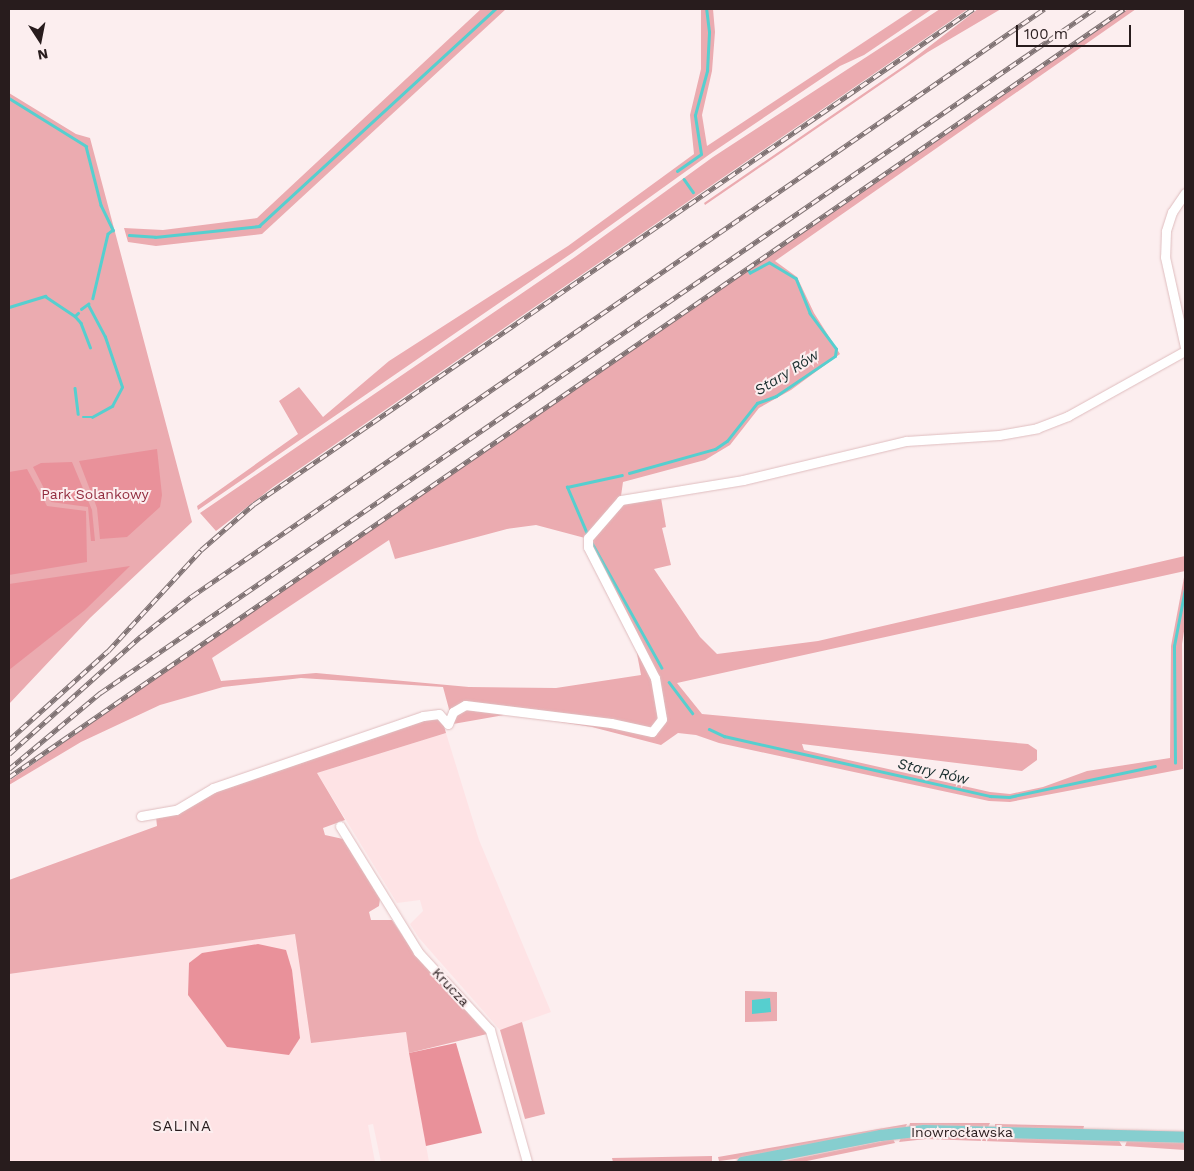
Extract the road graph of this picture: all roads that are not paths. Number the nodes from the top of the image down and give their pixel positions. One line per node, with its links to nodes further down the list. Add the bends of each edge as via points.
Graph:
1 (1185, 193): 2 (street, via 1172,212 1166,231 1165,257)
2 (1185, 347)
3 (1185, 351): 4 (street, via 1068,416 1037,428 999,435 906,441 734,482 621,500 588,538 588,547 655,678 662,719 660,727 652,732 611,723 465,705 453,712 448,724 439,714 423,716 213,788 176,810)
4 (141, 816)
5 (340, 826): 7 (street, Krucza, via 418,952 490,1030)
6 (1185, 1137): 8 (main road, Inowrocławska, via 924,1130)
7 (528, 1162)
8 (742, 1162)

